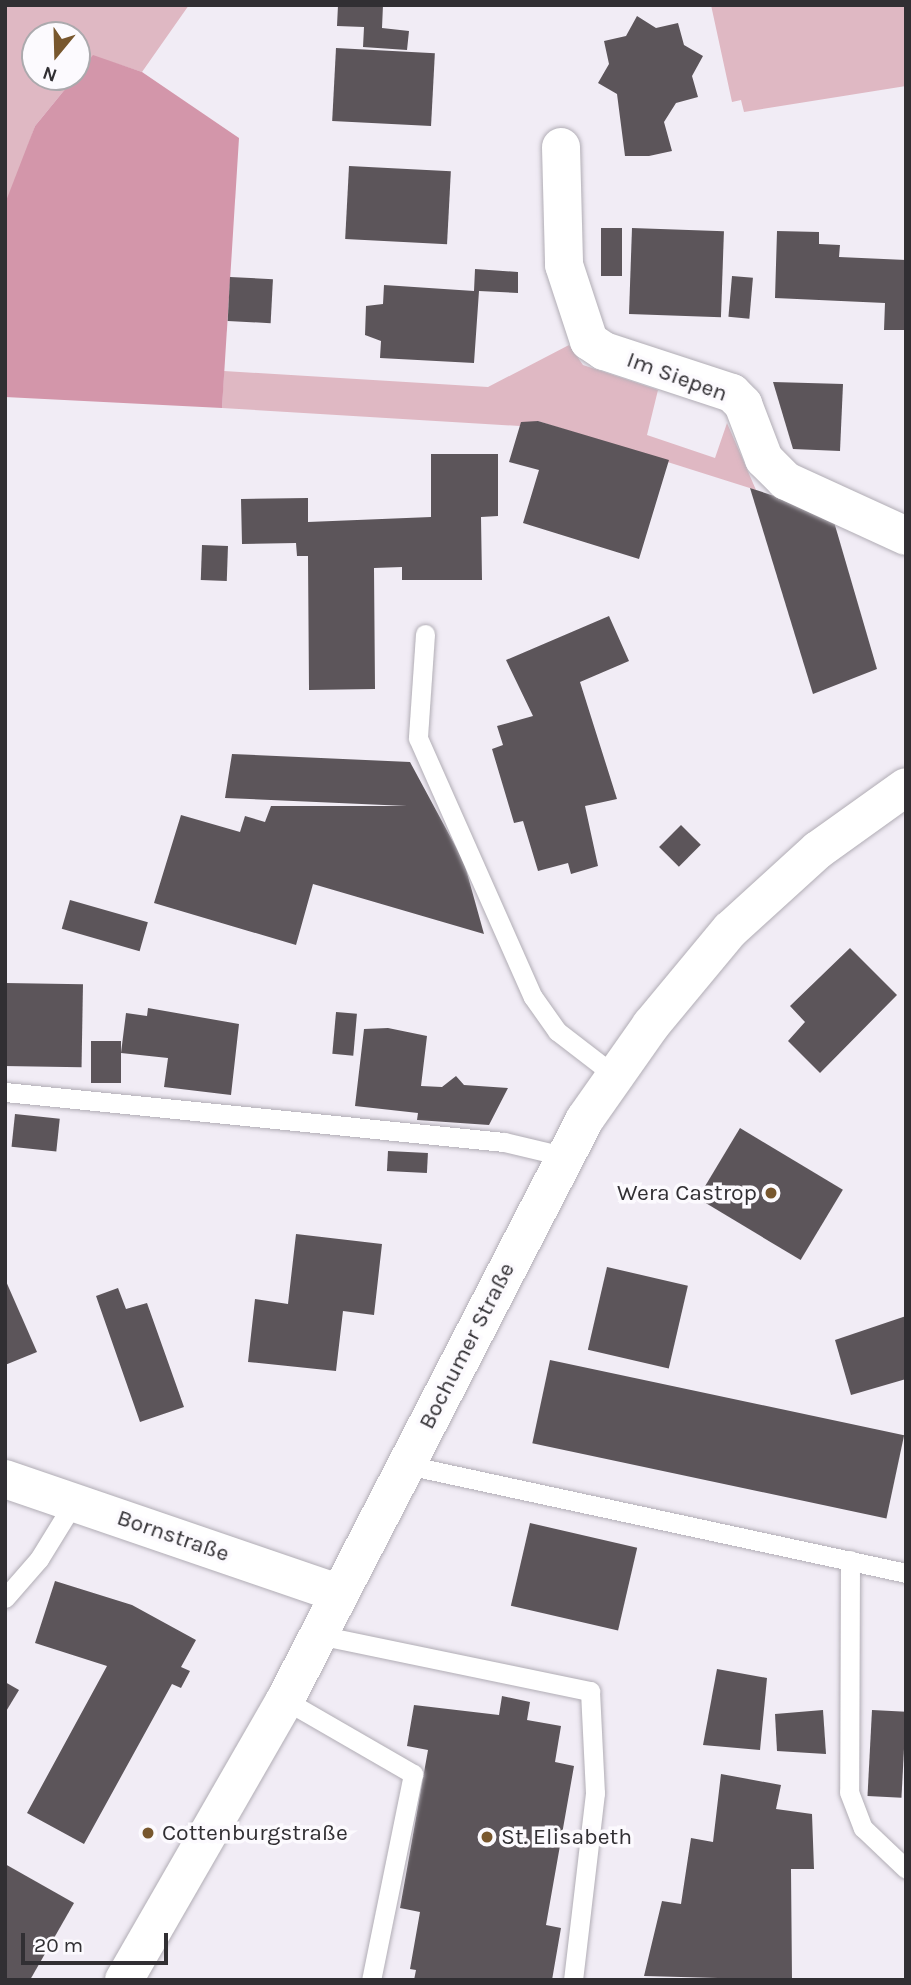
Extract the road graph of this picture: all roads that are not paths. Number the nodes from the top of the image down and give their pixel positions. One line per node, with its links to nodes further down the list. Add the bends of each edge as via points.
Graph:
1 (561, 147): 2 (main road, Im Siepen, via 564,265 589,341 604,351 732,393 743,404 764,459 786,481)
2 (906, 536)
3 (425, 634): 5 (lane, via 418,738 533,997 557,1031)
4 (906, 787): 5 (main road, Bochumer Straße, via 818,850 730,930)
5 (614, 1075): 7 (main road, Bochumer Straße)
6 (5, 1092): 7 (lane, via 504,1142)
7 (563, 1156): 8 (main road, Bochumer Straße)
8 (407, 1465): 11 (lane); 13 (main road, Bochumer Straße)
9 (5, 1479): 10 (main road, Bornstraße)
10 (74, 1502): 13 (main road, Bornstraße); 14 (lane, via 39,1559)
11 (850, 1560): 12 (lane); 17 (lane, via 849,1792 863,1828)
12 (906, 1573)
13 (340, 1594): 15 (main road, Bochumer Straße)
14 (5, 1598)
15 (319, 1635): 16 (main road, Bochumer Straße); 20 (lane, via 590,1691 595,1793)
16 (285, 1700): 18 (main road, Bochumer Straße); 19 (lane, via 413,1774)
17 (906, 1869)
18 (124, 1980)
19 (371, 1980)
20 (573, 1980)

